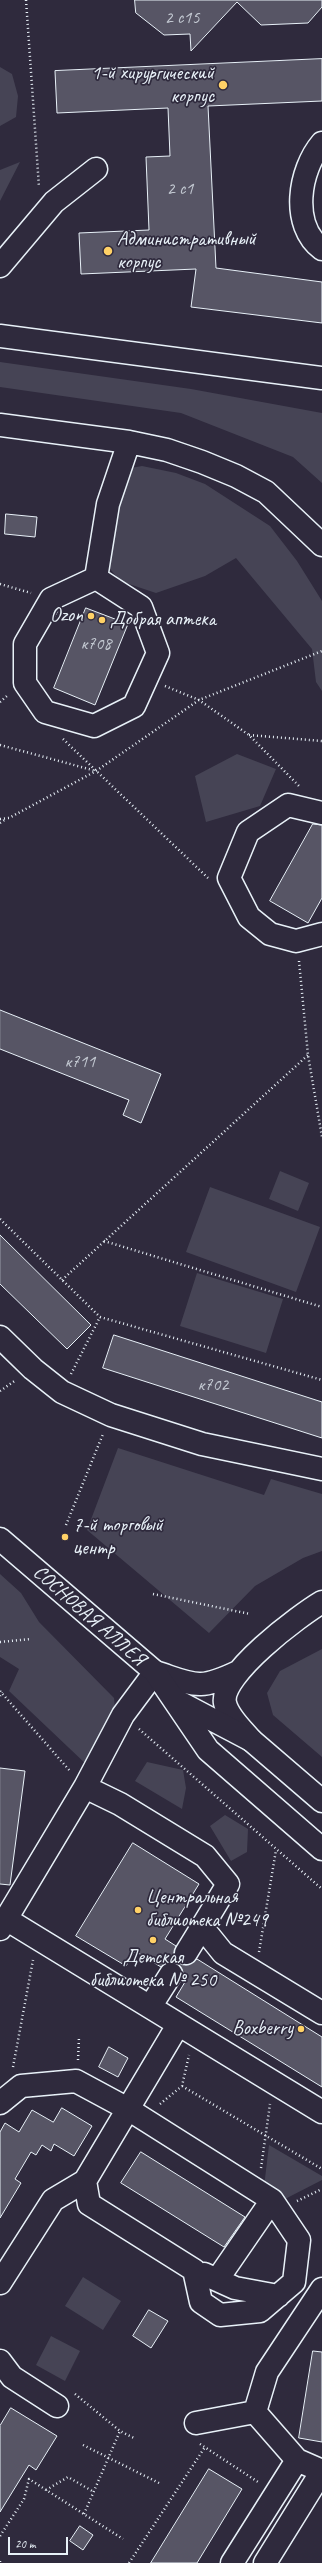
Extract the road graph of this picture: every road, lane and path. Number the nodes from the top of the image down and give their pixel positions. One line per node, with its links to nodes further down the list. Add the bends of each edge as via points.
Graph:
1 (26, 0): 4 (path)
2 (322, 143): 5 (street, via 306,168 302,186 305,224 313,242)
3 (96, 169): 4 (street, via 54,202)
4 (41, 218): 6 (street)
5 (322, 249)
6 (0, 266)
7 (0, 336): 8 (street)
8 (322, 378)
9 (0, 425): 10 (street)
10 (129, 442): 11 (street, via 168,450 236,476 266,492); 12 (street, via 108,504)
11 (322, 545)
12 (96, 578): 14 (street); 16 (street, via 141,607 158,653)
13 (0, 584): 14 (path)
14 (51, 599): 16 (street, via 25,644 25,683 45,712 94,726 134,706)
15 (322, 651): 17 (path)
16 (146, 679): 17 (path)
17 (199, 700): 19 (path); 22 (path)
18 (58, 735): 22 (path)
19 (249, 735): 20 (path); 23 (path)
20 (322, 741)
21 (0, 745): 22 (path)
22 (96, 771): 25 (path); 28 (path)
23 (305, 792)
24 (322, 813): 30 (street, via 288,805 248,832 229,878 249,917 270,934)
25 (9, 818): 26 (path); 27 (path)
26 (0, 819)
27 (0, 823)
28 (210, 879)
29 (322, 934): 30 (street)
30 (296, 941): 31 (path)
31 (308, 1055): 32 (path); 34 (path)
32 (322, 1137)
33 (0, 1219): 35 (path)
34 (104, 1241): 35 (path); 36 (path)
35 (62, 1280): 37 (path)
36 (322, 1307)
37 (100, 1317): 39 (path); 40 (path)
38 (0, 1337): 40 (street)
39 (322, 1380)
40 (62, 1392): 41 (street)
41 (111, 1415): 42 (street, via 202,1444); 43 (path)
42 (322, 1469)
43 (66, 1525)
44 (0, 1539): 50 (street, СОСНОВАЯ АЛЛЕЯ)
45 (153, 1594): 47 (path)
46 (322, 1602): 51 (street, via 282,1629)
47 (250, 1614)
48 (31, 1639): 49 (path)
49 (0, 1642)
50 (155, 1672): 52 (street); 55 (street, СОСНОВАЯ АЛЛЕЯ); 56 (street)
51 (238, 1672): 52 (street, via 214,1684); 57 (street, via 226,1691 224,1702 228,1712)
52 (190, 1684): 55 (street, via 182,1686)
53 (1, 1691): 54 (path); 58 (path)
54 (0, 1696)
55 (172, 1698): 57 (street, СОСНОВАЯ АЛЛЕЯ); 60 (street, СОСНОВАЯ АЛЛЕЯ, via 208,1750)
56 (123, 1715): 58 (street); 61 (path)
57 (251, 1740): 59 (street, СОСНОВАЯ АЛЛЕЯ)
58 (85, 1788): 63 (street); 64 (street, via 120,1804 205,1856 228,1884)
59 (322, 1801)
60 (322, 1849)
61 (276, 1850): 62 (path); 67 (path)
62 (322, 1890)
63 (3, 1924): 65 (street)
64 (202, 1927): 66 (street); 67 (street, via 223,1953)
65 (37, 1938): 69 (street); 74 (path)
66 (186, 1953)
67 (256, 1972): 70 (street)
68 (171, 1974): 69 (street)
69 (150, 2007): 71 (street)
70 (322, 2013)
71 (186, 2029): 72 (street); 73 (path); 76 (street)
72 (273, 2083): 75 (street); 77 (path)
73 (182, 2086): 76 (path); 77 (path)
74 (4, 2100): 76 (street, via 21,2086 76,2081)
75 (322, 2112)
76 (135, 2113): 79 (street); 81 (street)
77 (266, 2136): 78 (path); 81 (path)
78 (322, 2170)
79 (85, 2181): 82 (street, via 89,2204); 84 (street, via 53,2200)
80 (322, 2189): 81 (path)
81 (269, 2200): 83 (street); 86 (street, via 298,2240 294,2282)
82 (194, 2270): 83 (street); 86 (street, via 201,2302 220,2315 260,2311)
83 (217, 2280): 86 (street, via 235,2288)
84 (0, 2283)
85 (322, 2289): 90 (street, via 267,2372)
86 (278, 2296)
87 (0, 2361): 89 (street, via 12,2377)
88 (90, 2405): 92 (path)
89 (58, 2406)
90 (255, 2412): 91 (street); 96 (street)
91 (196, 2423)
92 (120, 2431): 93 (path); 95 (path)
93 (134, 2438)
94 (83, 2445): 95 (path)
95 (108, 2458): 98 (path); 101 (path)
96 (297, 2460): 97 (street); 106 (street)
97 (322, 2471): 107 (street)
98 (159, 2483)
99 (261, 2484): 105 (path, via 205,2447)
100 (46, 2490): 101 (path, via 68,2478); 102 (path); 103 (path, via 29,2479 24,2499)
101 (94, 2492): 102 (path)
102 (84, 2514): 104 (path)
103 (0, 2536)
104 (123, 2539)
105 (129, 2563)
106 (232, 2563)
107 (265, 2563)

